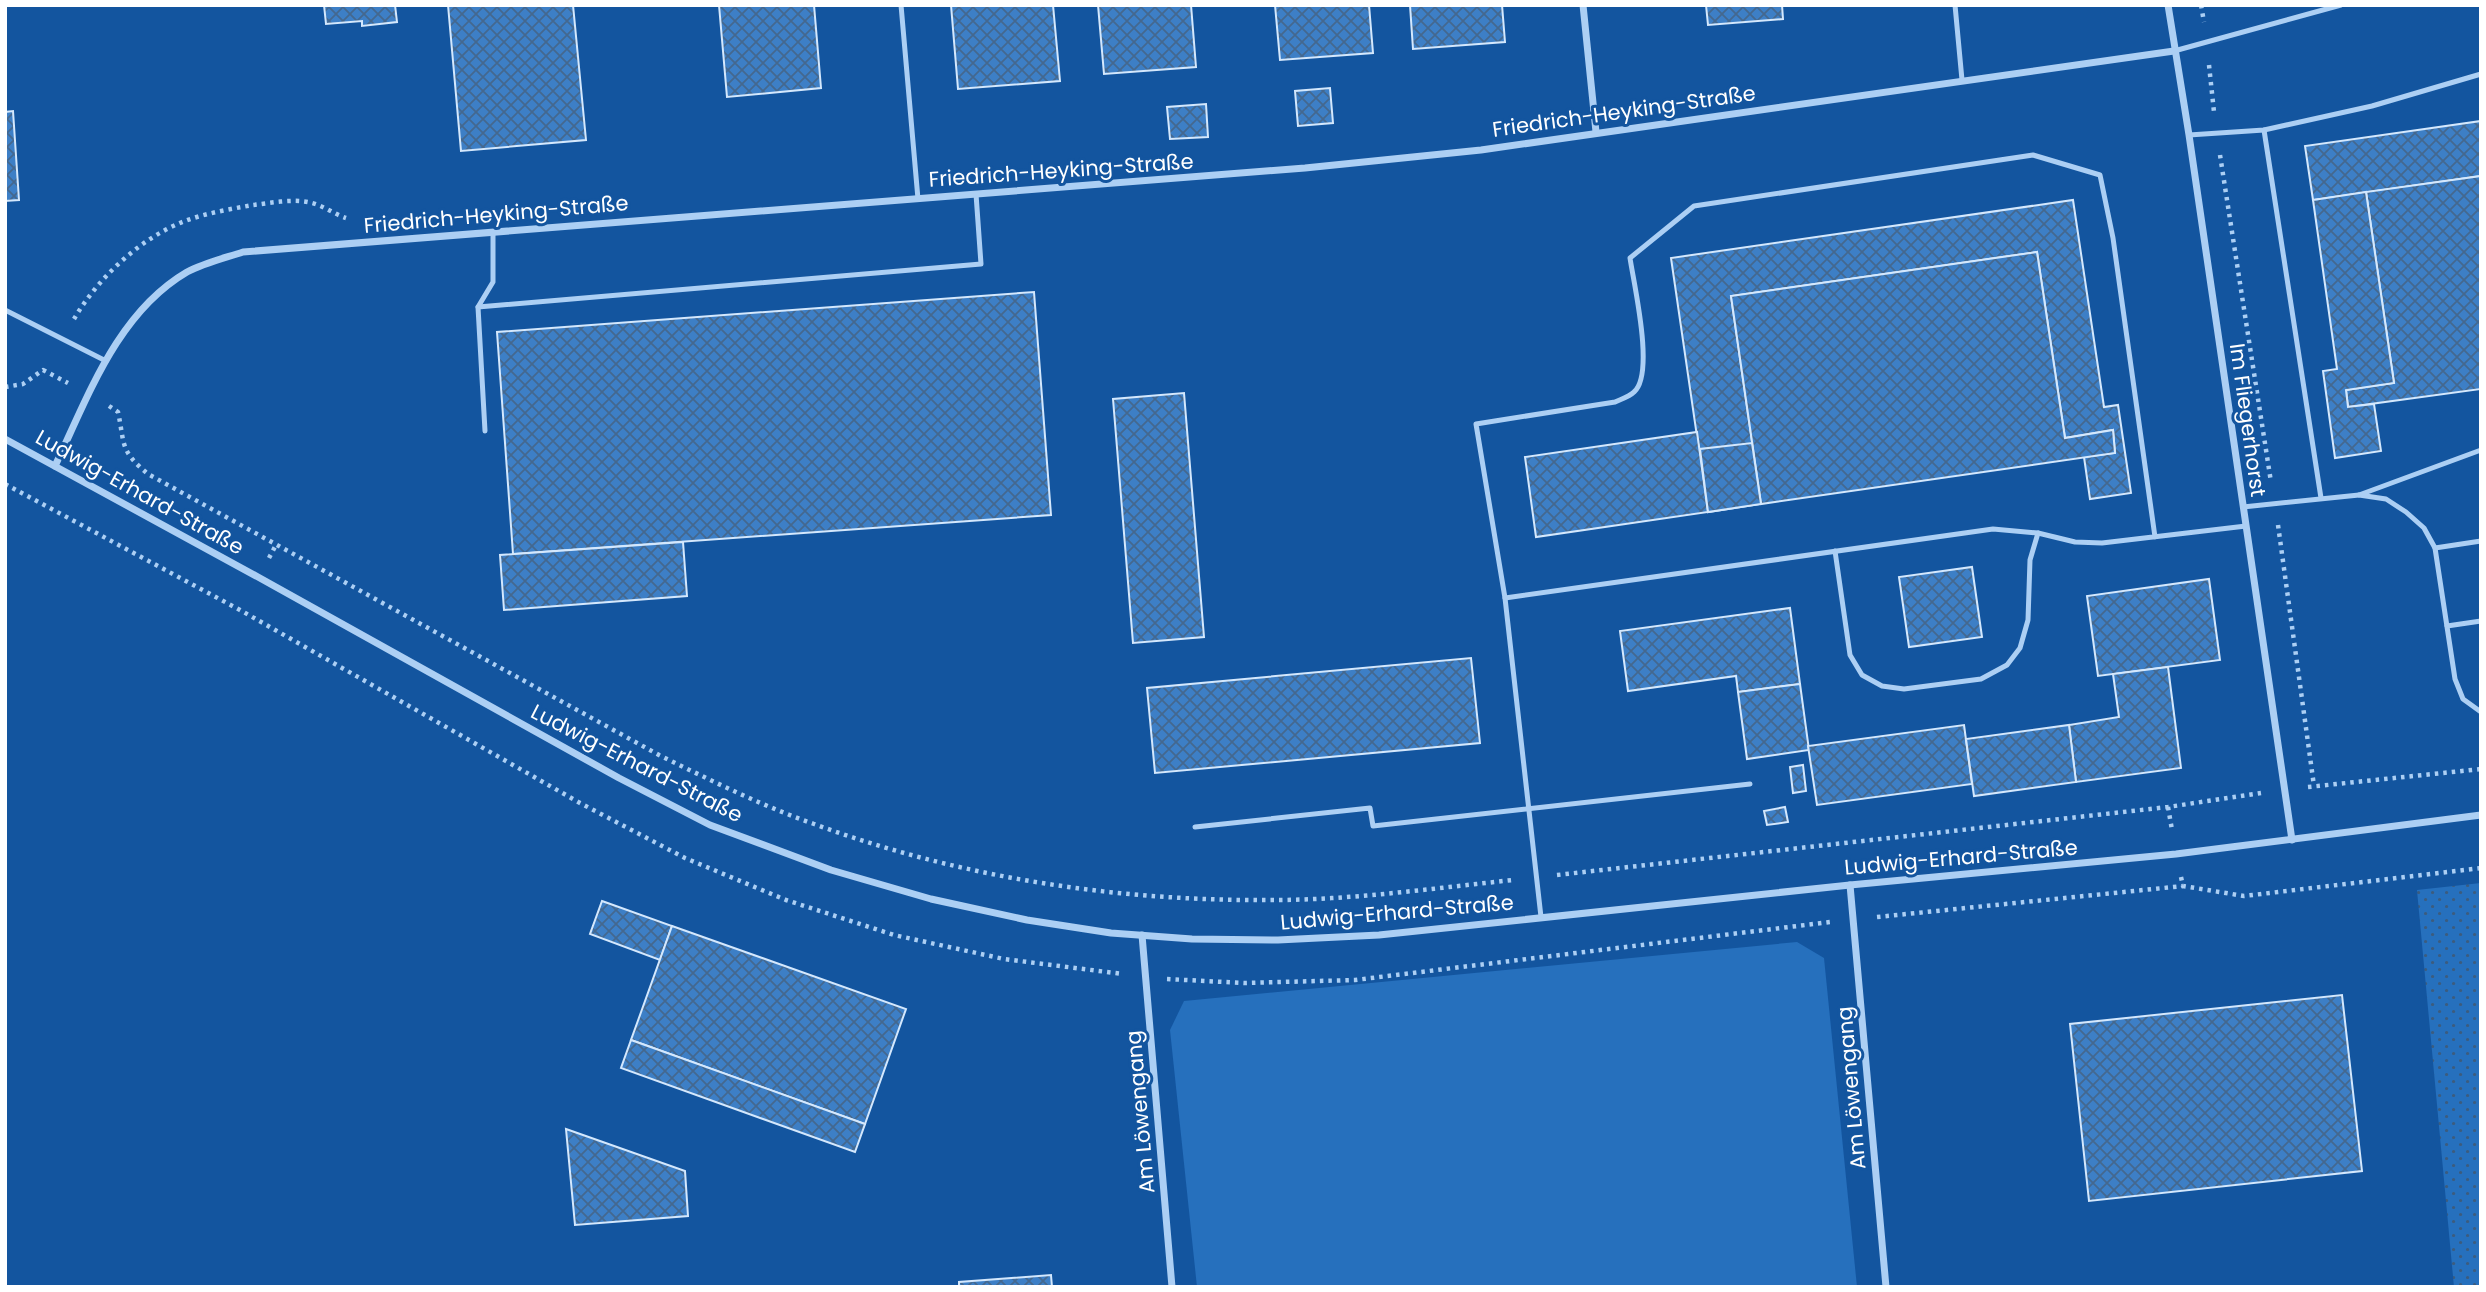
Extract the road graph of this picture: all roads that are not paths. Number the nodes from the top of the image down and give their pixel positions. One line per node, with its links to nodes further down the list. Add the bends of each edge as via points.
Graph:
1 (901, 5): 13 (lane)
2 (1583, 5): 10 (street)
3 (1955, 5): 8 (lane)
4 (2168, 5): 6 (street, Im Fliegerhorst)
5 (2341, 5): 6 (lane)
6 (2174, 51): 8 (street, Friedrich-Heyking-Straße); 11 (street, Im Fliegerhorst)
7 (2481, 74): 9 (lane, via 2372,106)
8 (1962, 80): 10 (street, Friedrich-Heyking-Straße)
9 (2264, 130): 11 (lane); 23 (lane)
10 (1597, 132): 12 (street, Friedrich-Heyking-Straße, via 1481,150 1305,168)
11 (2189, 135): 24 (street, Im Fliegerhorst)
12 (976, 194): 13 (street, Friedrich-Heyking-Straße); 15 (lane, via 981,264)
13 (918, 199): 14 (street, Friedrich-Heyking-Straße)
14 (493, 232): 15 (lane, via 493,282); 17 (street, Friedrich-Heyking-Straße, via 243,252 189,271 158,293 128,326)
15 (478, 307): 18 (lane)
16 (5, 310): 17 (lane)
17 (106, 361): 21 (street, Friedrich-Heyking-Straße)
18 (485, 430)
19 (5, 439): 21 (street, Ludwig-Erhard-Straße)
20 (2481, 450): 22 (lane)
21 (55, 466): 42 (street, Ludwig-Erhard-Straße, via 710,825 831,870 931,899 1027,920)
22 (2359, 495): 23 (lane); 29 (lane, via 2386,499 2406,512 2424,528)
23 (2321, 498): 24 (lane)
24 (2243, 508): 25 (street, Im Fliegerhorst)
25 (2246, 526): 27 (lane); 39 (street, Im Fliegerhorst)
26 (2038, 533): 27 (lane, via 2102,543); 30 (lane, via 1993,529); 30 (lane, via 2030,560 2028,620 2020,648 2007,665 1981,679 1904,689 1882,686 1862,675 1850,654)
27 (2155, 537): 31 (lane, via 2100,175 2033,155 1694,206 1630,258 1645,358 1644,376 1635,392 1615,402 1476,424)
28 (2481, 541): 29 (lane)
29 (2435, 548): 33 (lane)
30 (1835, 551): 31 (lane)
31 (1505, 598): 36 (lane)
32 (2481, 621): 33 (lane)
33 (2447, 626): 34 (lane, via 2455,679 2463,699)
34 (2481, 712)
35 (1750, 785): 36 (lane)
36 (1529, 809): 38 (lane, via 1373,827 1370,808); 41 (lane)
37 (2481, 815): 39 (street, Ludwig-Erhard-Straße)
38 (1195, 827)
39 (2292, 840): 40 (street, Ludwig-Erhard-Straße)
40 (1850, 885): 41 (street, Ludwig-Erhard-Straße); 44 (street, Am Löwengang)
41 (1541, 917): 42 (street, Ludwig-Erhard-Straße, via 1379,935 1278,940)
42 (1142, 935): 43 (street, Am Löwengang)
43 (1172, 1287)
44 (1886, 1287)

